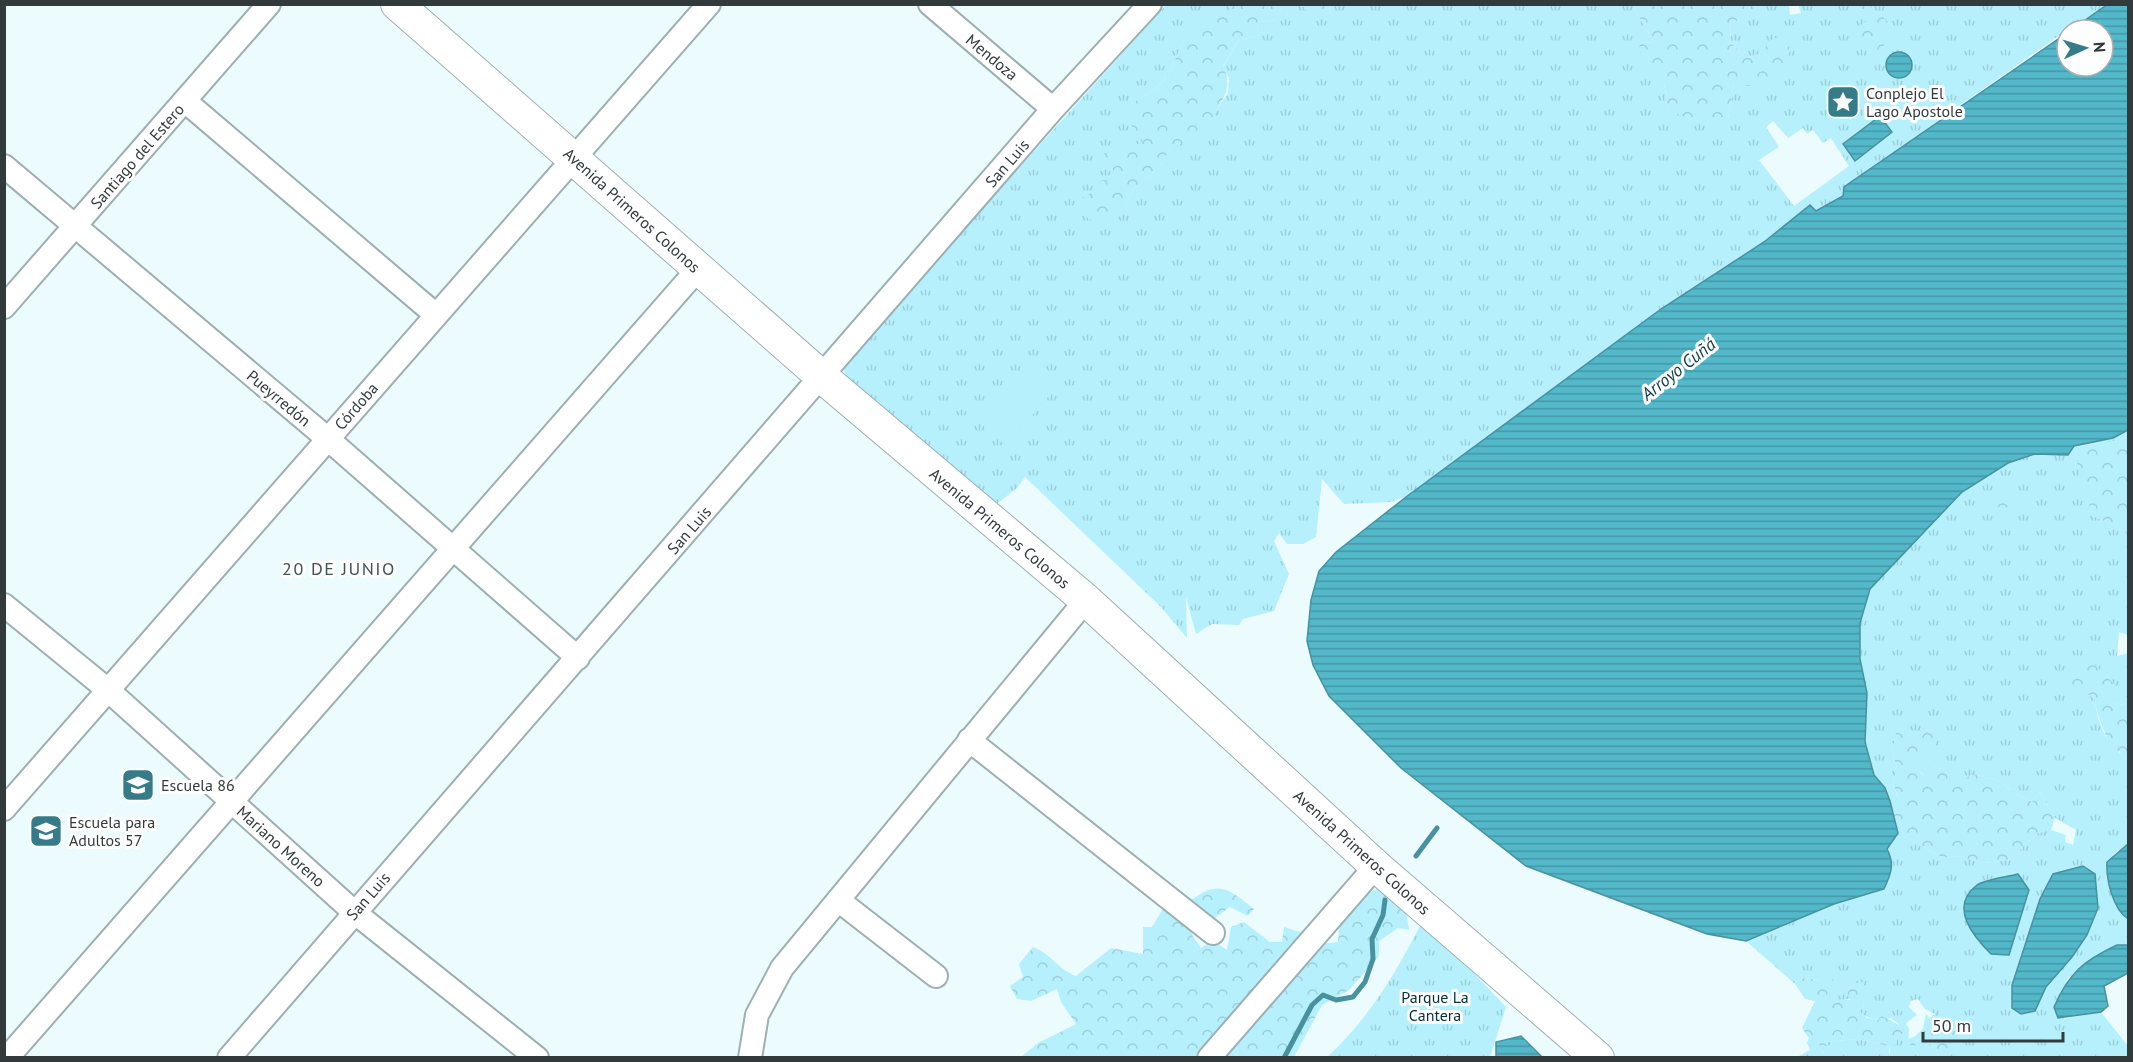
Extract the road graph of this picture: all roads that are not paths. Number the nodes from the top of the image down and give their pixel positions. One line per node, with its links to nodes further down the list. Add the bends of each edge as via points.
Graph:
1 (269, 4): 6 (street, Santiago del Estero)
2 (397, 4): 8 (street, Avenida Primeros Colonos)
3 (709, 4): 8 (street, Córdoba)
4 (930, 4): 7 (street, Mendoza)
5 (1150, 4): 7 (street, San Luis)
6 (185, 101): 10 (street, Santiago del Estero); 13 (street)
7 (1053, 109): 14 (street, San Luis)
8 (574, 158): 11 (street, Avenida Primeros Colonos); 13 (street, Córdoba)
9 (4, 166): 10 (street, Pueyrredón)
10 (74, 228): 12 (street, Santiago del Estero); 15 (street, Pueyrredón)
11 (698, 269): 14 (street, Avenida Primeros Colonos); 16 (street)
12 (4, 308)
13 (436, 315): 15 (street, Córdoba)
14 (821, 376): 17 (street, Avenida Primeros Colonos); 19 (street, San Luis)
15 (328, 439): 16 (street, Pueyrredón); 20 (street, Córdoba)
16 (452, 549): 19 (street, Pueyrredón); 22 (street)
17 (1086, 600): 21 (street); 24 (street, Avenida Primeros Colonos)
18 (4, 604): 20 (street, Mariano Moreno)
19 (578, 658): 26 (street, San Luis)
20 (108, 690): 22 (street, Mariano Moreno); 23 (street, Córdoba)
21 (969, 740): 25 (street); 27 (street)
22 (232, 802): 26 (street, Mariano Moreno); 29 (street)
23 (4, 809)
24 (1376, 866): 33 (street); 34 (street, Avenida Primeros Colonos)
25 (838, 900): 28 (street); 32 (street, via 782,968 757,1015)
26 (354, 912): 30 (street, San Luis); 31 (street, Mariano Moreno)
27 (1213, 933)
28 (936, 976)
29 (7, 1058)
30 (229, 1058)
31 (537, 1058)
32 (750, 1058)
33 (1209, 1058)
34 (1598, 1058)

